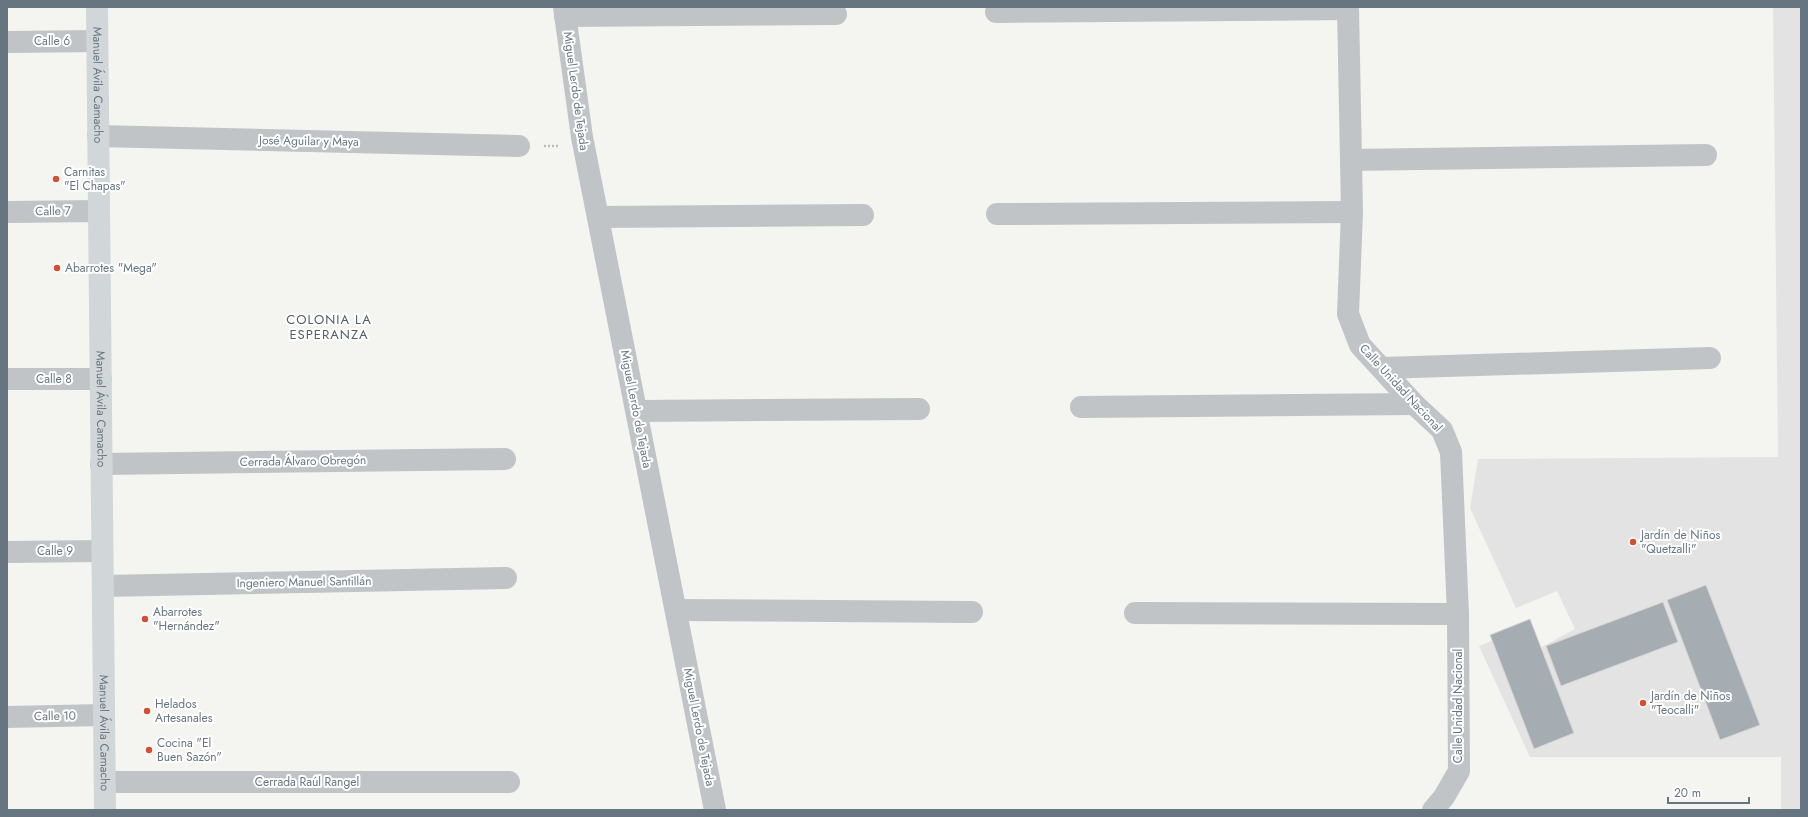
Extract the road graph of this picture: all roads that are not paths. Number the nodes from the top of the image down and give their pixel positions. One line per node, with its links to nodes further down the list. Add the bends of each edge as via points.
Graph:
1 (97, 7): 6 (street, Manuel Ávila Camacho)
2 (1348, 8): 4 (street); 11 (street, Calle Unidad Nacional)
3 (565, 12): 5 (street); 17 (street, Miguel Lerdo de Tejada, via 584,146)
4 (996, 12)
5 (836, 14)
6 (97, 41): 7 (street, Calle 6); 8 (street, Manuel Ávila Camacho)
7 (7, 42)
8 (98, 136): 9 (street, José Aguilar y Maya); 12 (street, Manuel Ávila Camacho)
9 (519, 146)
10 (1706, 155): 11 (street)
11 (1351, 160): 14 (street, Calle Unidad Nacional)
12 (99, 211): 13 (street, Calle 7); 21 (street, Manuel Ávila Camacho)
13 (7, 212)
14 (1352, 212): 15 (street); 19 (street, Calle Unidad Nacional, via 1348,314 1360,345)
15 (996, 214)
16 (864, 215): 17 (street)
17 (599, 217): 25 (street, Miguel Lerdo de Tejada)
18 (1710, 358): 19 (street)
19 (1382, 368): 22 (street, Calle Unidad Nacional)
20 (7, 379): 21 (street, Calle 8)
21 (101, 379): 27 (street, Manuel Ávila Camacho)
22 (1414, 404): 23 (street); 35 (street, Calle Unidad Nacional, via 1442,430 1451,452)
23 (1081, 407)
24 (919, 409): 25 (street)
25 (637, 411): 32 (street, Miguel Lerdo de Tejada)
26 (505, 459): 27 (street, Cerrada Álvaro Obregón)
27 (101, 464): 28 (street, Manuel Ávila Camacho)
28 (102, 551): 29 (street, Calle 9); 31 (street, Manuel Ávila Camacho)
29 (7, 552)
30 (506, 578): 31 (street, Ingeniero Manuel Santillán)
31 (103, 586): 36 (street, Manuel Ávila Camacho)
32 (676, 610): 33 (street); 41 (street, Miguel Lerdo de Tejada)
33 (972, 612)
34 (1136, 613): 35 (street)
35 (1458, 614): 42 (street, Calle Unidad Nacional, via 1459,771)
36 (104, 715): 37 (street, Calle 10); 38 (street, Manuel Ávila Camacho)
37 (7, 716)
38 (105, 782): 39 (street, Cerrada Raúl Rangel); 40 (street, Manuel Ávila Camacho)
39 (509, 782)
40 (105, 810)
41 (715, 810)
42 (1433, 810)

